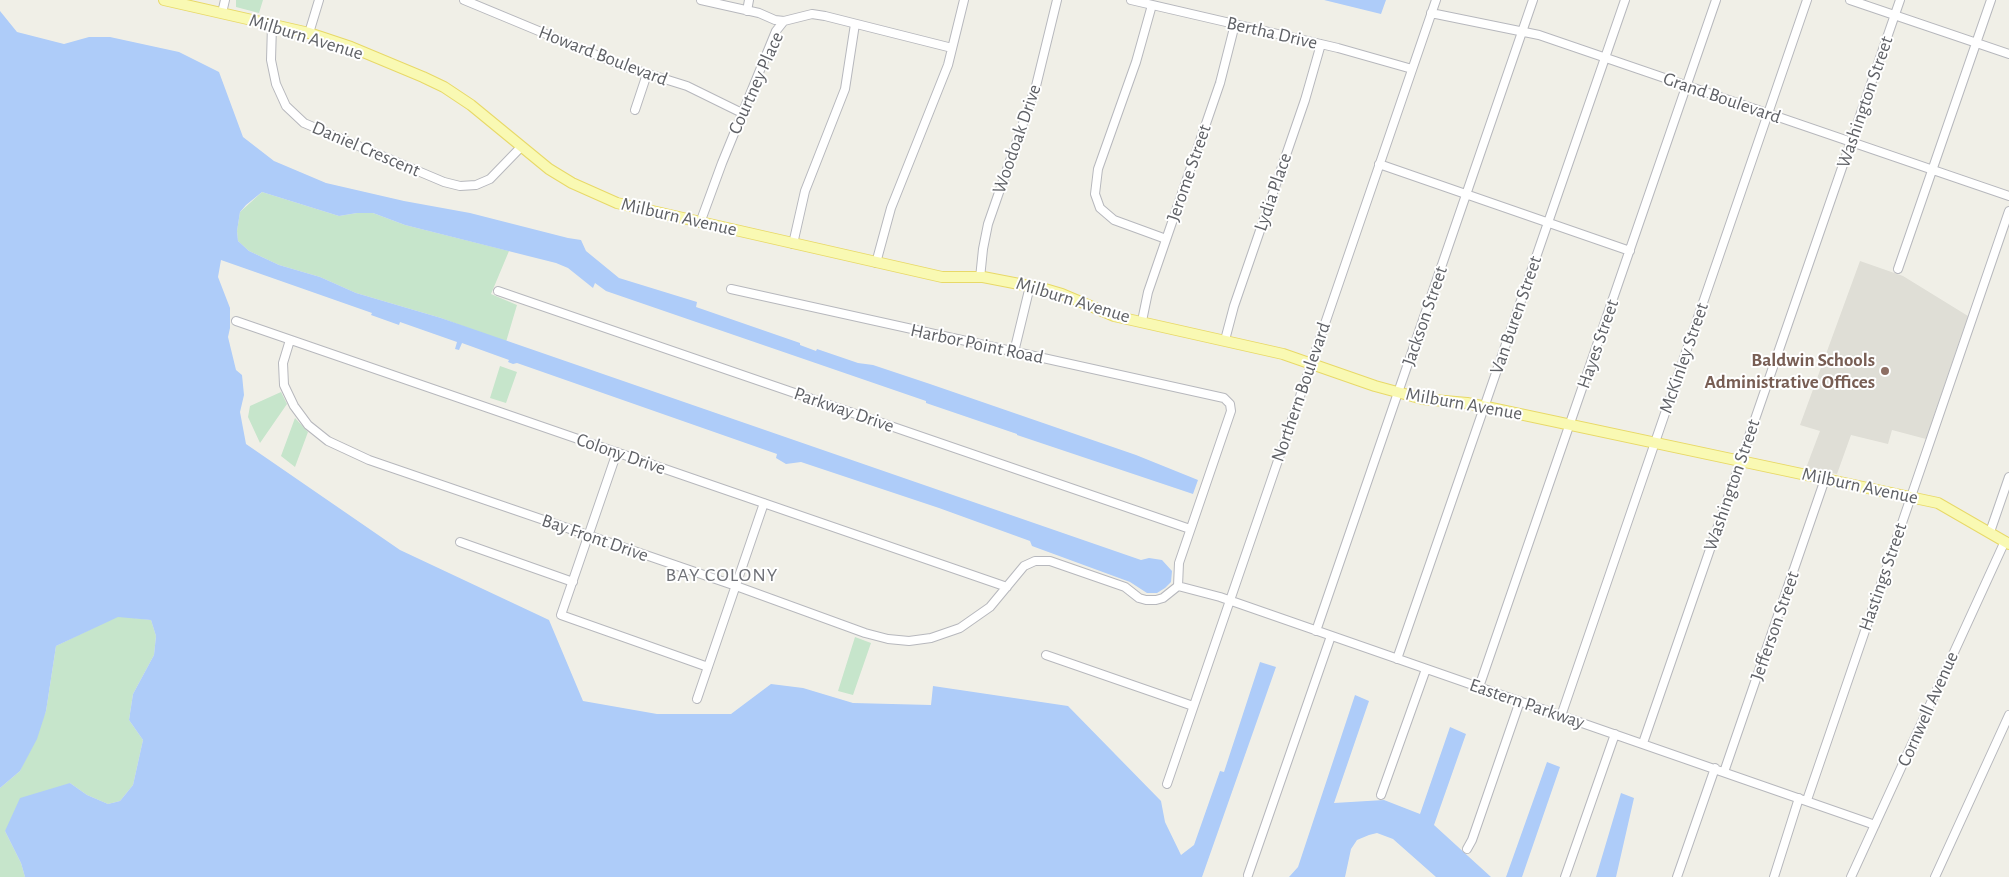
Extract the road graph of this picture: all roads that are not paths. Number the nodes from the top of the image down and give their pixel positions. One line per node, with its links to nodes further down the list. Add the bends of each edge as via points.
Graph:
1 (164, 0): 20 (main road, Milburn Avenue)
2 (225, 0): 20 (street)
3 (319, 0): 28 (street)
4 (464, 0): 35 (street, Howard Boulevard)
5 (701, 0): 19 (street)
6 (749, 0): 19 (street)
7 (964, 0): 31 (street)
8 (1057, 0): 54 (street, Woodoak Drive, via 1036,86 988,224)
9 (1131, 0): 18 (street, Bertha Drive)
10 (1436, 0): 21 (street, Northern Boulevard)
11 (1533, 0): 27 (street, Jackson Street)
12 (1625, 0): 33 (street, Van Buren Street)
13 (1716, 0): 36 (street, Hayes Street)
14 (1807, 0): 39 (street, McKinley Street)
15 (1850, 0): 22 (street)
16 (1900, 0): 22 (street, Washington Street)
17 (1991, 0): 29 (street)
18 (1152, 5): 25 (street, Bertha Drive); 49 (street, via 1136,62 1098,169 1095,194 1100,208 1114,220)
19 (747, 11): 23 (street)
20 (222, 13): 26 (main road, Milburn Avenue)
21 (1431, 13): 27 (street, Grand Boulevard); 34 (street, Northern Boulevard)
22 (1895, 15): 29 (street); 40 (street, Washington Street)
23 (784, 21): 24 (street, Courtney Place, via 812,14); 38 (street, Courtney Place, via 776,31)
24 (855, 24): 31 (street, Courtney Place); 50 (street, via 845,89 805,192)
25 (1235, 24): 30 (street, Bertha Drive); 49 (street, Jerome Street, via 1220,83)
26 (272, 25): 28 (main road, Milburn Avenue); 41 (street, Daniel Crescent, via 271,60 276,84 286,106 304,123 460,186 471,186 490,178)
27 (1522, 32): 33 (street, Grand Boulevard); 44 (street, Jackson Street)
28 (309, 33): 41 (main road, Milburn Avenue, via 351,47 444,87)
29 (1976, 43): 32 (street); 43 (street)
30 (1321, 44): 34 (street, Bertha Drive); 61 (street, Lydia Place)
31 (952, 48): 52 (street, via 944,78 891,208)
32 (2009, 54)
33 (1605, 58): 36 (street, Grand Boulevard); 48 (street, Van Buren Street)
34 (1412, 69): 42 (street, Northern Boulevard)
35 (647, 74): 37 (street); 38 (street, Howard Boulevard, via 687,86)
36 (1686, 86): 39 (street, Grand Boulevard); 51 (street, Hayes Street)
37 (635, 110)
38 (742, 113): 47 (street, Courtney Place)
39 (1768, 114): 40 (street, Grand Boulevard); 67 (street, McKinley Street)
40 (1850, 142): 43 (street, Grand Boulevard); 69 (street, Washington Street)
41 (521, 147): 47 (main road, Milburn Avenue, via 549,169 597,196 652,213)
42 (1379, 164): 44 (street); 63 (street, Northern Boulevard)
43 (1932, 170): 45 (street, Grand Boulevard); 53 (street)
44 (1466, 194): 48 (street); 64 (street, Jackson Street)
45 (2009, 196)
46 (2009, 211): 72 (street, Hastings Street)
47 (700, 222): 50 (main road, Milburn Avenue)
48 (1548, 223): 51 (street); 65 (street, Van Buren Street)
49 (1166, 239): 59 (street, Jerome Street)
50 (792, 244): 52 (main road, Milburn Avenue)
51 (1630, 251): 66 (street, Hayes Street)
52 (876, 262): 54 (main road, Milburn Avenue, via 942,277)
53 (1898, 269)
54 (980, 278): 55 (main road, Milburn Avenue)
55 (1030, 286): 59 (main road, Milburn Avenue, via 1062,294 1114,316); 62 (street)
56 (731, 289): 62 (street, Harbor Point Road)
57 (498, 291): 74 (street, Parkway Drive)
58 (236, 321): 60 (street, Colony Drive)
59 (1142, 321): 61 (main road, Milburn Avenue)
60 (290, 340): 68 (street, Colony Drive); 76 (street, Bay Front Drive, via 283,363 284,385 308,425 328,441 369,460)
61 (1225, 340): 63 (main road, Milburn Avenue)
62 (1014, 352): 74 (street, Harbor Point Road, via 1224,398 1230,404 1231,411)
63 (1311, 364): 64 (main road, Milburn Avenue); 83 (street, Northern Boulevard)
64 (1398, 392): 65 (main road, Milburn Avenue, via 1423,399); 84 (street, Jackson Street)
65 (1484, 407): 66 (main road, Milburn Avenue); 87 (street, Van Buren Street)
66 (1570, 425): 67 (main road, Milburn Avenue); 90 (street, Hayes Street)
67 (1654, 443): 69 (main road, Milburn Avenue); 94 (street, McKinley Street)
68 (617, 452): 73 (street, Colony Drive); 76 (street)
69 (1740, 461): 71 (main road, Milburn Avenue); 97 (street, Washington Street)
70 (2009, 478): 75 (street)
71 (1825, 479): 72 (main road, Milburn Avenue); 99 (street, Jefferson Street)
72 (1911, 497): 75 (main road, Milburn Avenue, via 1938,503); 102 (street, Hastings Street)
73 (764, 503): 80 (street); 82 (street, Colony Drive)
74 (1190, 529): 81 (street, via 1179,563)
75 (1990, 532): 78 (main road, Milburn Avenue)
76 (589, 535): 79 (street); 80 (street, Bay Front Drive)
77 (460, 542): 79 (street)
78 (2007, 543): 103 (street, Cornwell Avenue)
79 (573, 582): 88 (street, via 561,615)
80 (736, 586): 82 (street, Bay Front Drive, via 865,633 909,641 931,638 960,628 990,607); 88 (street)
81 (1178, 586): 82 (street, Bay Front Drive, via 1163,598 1146,600 1125,587 1042,560 1024,566); 83 (street, Eastern Parkway)
82 (1007, 587)
83 (1229, 601): 84 (street, Eastern Parkway); 93 (street, Northern Boulevard)
84 (1316, 631): 85 (street, Eastern Parkway)
85 (1330, 636): 87 (street, Eastern Parkway); 105 (street)
86 (1046, 655): 93 (street)
87 (1397, 659): 89 (street, Eastern Parkway)
88 (708, 667): 91 (street)
89 (1426, 669): 90 (street, Eastern Parkway); 101 (street)
90 (1479, 687): 92 (street, Eastern Parkway)
91 (697, 699)
92 (1520, 701): 94 (street, Eastern Parkway); 104 (street)
93 (1193, 706): 100 (street, Northern Boulevard)
94 (1561, 716): 96 (street, Eastern Parkway)
95 (2009, 716): 110 (street)
96 (1615, 734): 97 (street, Eastern Parkway); 106 (street)
97 (1643, 743): 98 (street, Eastern Parkway)
98 (1714, 768): 99 (street, Eastern Parkway); 107 (street)
99 (1724, 772): 102 (street, Eastern Parkway)
100 (1167, 784)
101 (1381, 795)
102 (1803, 799): 103 (street, Eastern Parkway); 108 (street, Hastings Street)
103 (1875, 825): 109 (street, Cornwell Avenue)
104 (1467, 849)
105 (1248, 876)
106 (1565, 877)
107 (1677, 877)
108 (1774, 877)
109 (1851, 877)
110 (1935, 877)

